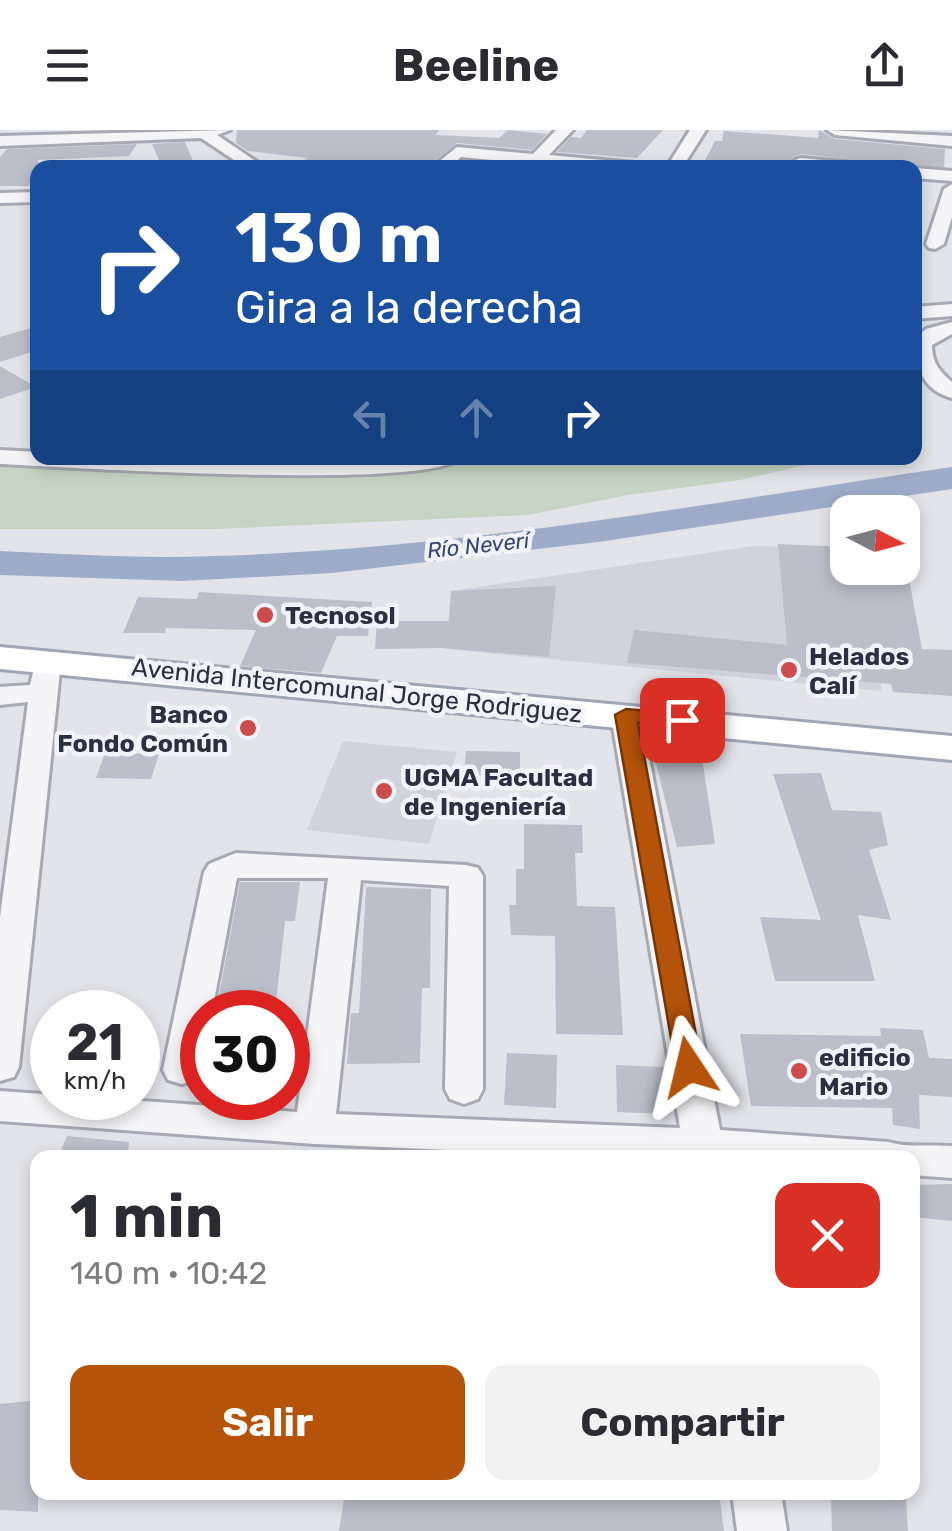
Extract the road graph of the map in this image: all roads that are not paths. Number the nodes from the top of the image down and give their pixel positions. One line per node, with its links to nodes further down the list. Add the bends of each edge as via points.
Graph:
1 (222, 130): 5 (street)
2 (565, 130): 8 (street)
3 (698, 130): 13 (street)
4 (835, 130): 6 (street)
5 (195, 132): 7 (street); 9 (street); 10 (street)
6 (951, 137)
7 (0, 141)
8 (537, 159): 11 (street, via 457,152); 12 (street)
9 (232, 160)
10 (244, 160)
11 (448, 160)
12 (548, 160)
13 (679, 160)
14 (922, 174): 15 (street)
15 (952, 176)
16 (30, 197): 18 (street)
17 (951, 197): 19 (street)
18 (0, 198)
19 (944, 245)
20 (952, 310): 21 (street)
21 (922, 312)
22 (952, 320): 23 (street)
23 (922, 323)
24 (952, 328): 25 (street)
25 (922, 343)
26 (922, 362): 29 (street)
27 (922, 386): 29 (street)
28 (922, 389): 30 (street)
29 (952, 393)
30 (952, 415)
31 (0, 444): 32 (street)
32 (30, 446)
33 (0, 458): 34 (street)
34 (30, 459)
35 (257, 465): 36 (street)
36 (344, 465)
37 (0, 640): 40 (main road, Avenida Intercomunal Jorge Rodriguez)
38 (26, 677): 39 (main road, Avenida Intercomunal Jorge Rodriguez); 41 (street)
39 (626, 715): 40 (main road, Avenida Intercomunal Jorge Rodriguez); 50 (street)
40 (945, 730)
41 (12, 837): 43 (street); 45 (street)
42 (346, 868): 44 (street, via 236,864 221,872); 46 (street, via 466,876); 48 (street)
43 (0, 909)
44 (198, 990)
45 (0, 1067)
46 (464, 1089)
47 (0, 1106): 48 (street)
48 (315, 1128): 49 (street)
49 (687, 1150)
50 (704, 1150)
51 (920, 1160): 52 (street)
52 (952, 1162)
53 (757, 1500): 54 (street)
54 (762, 1531)

